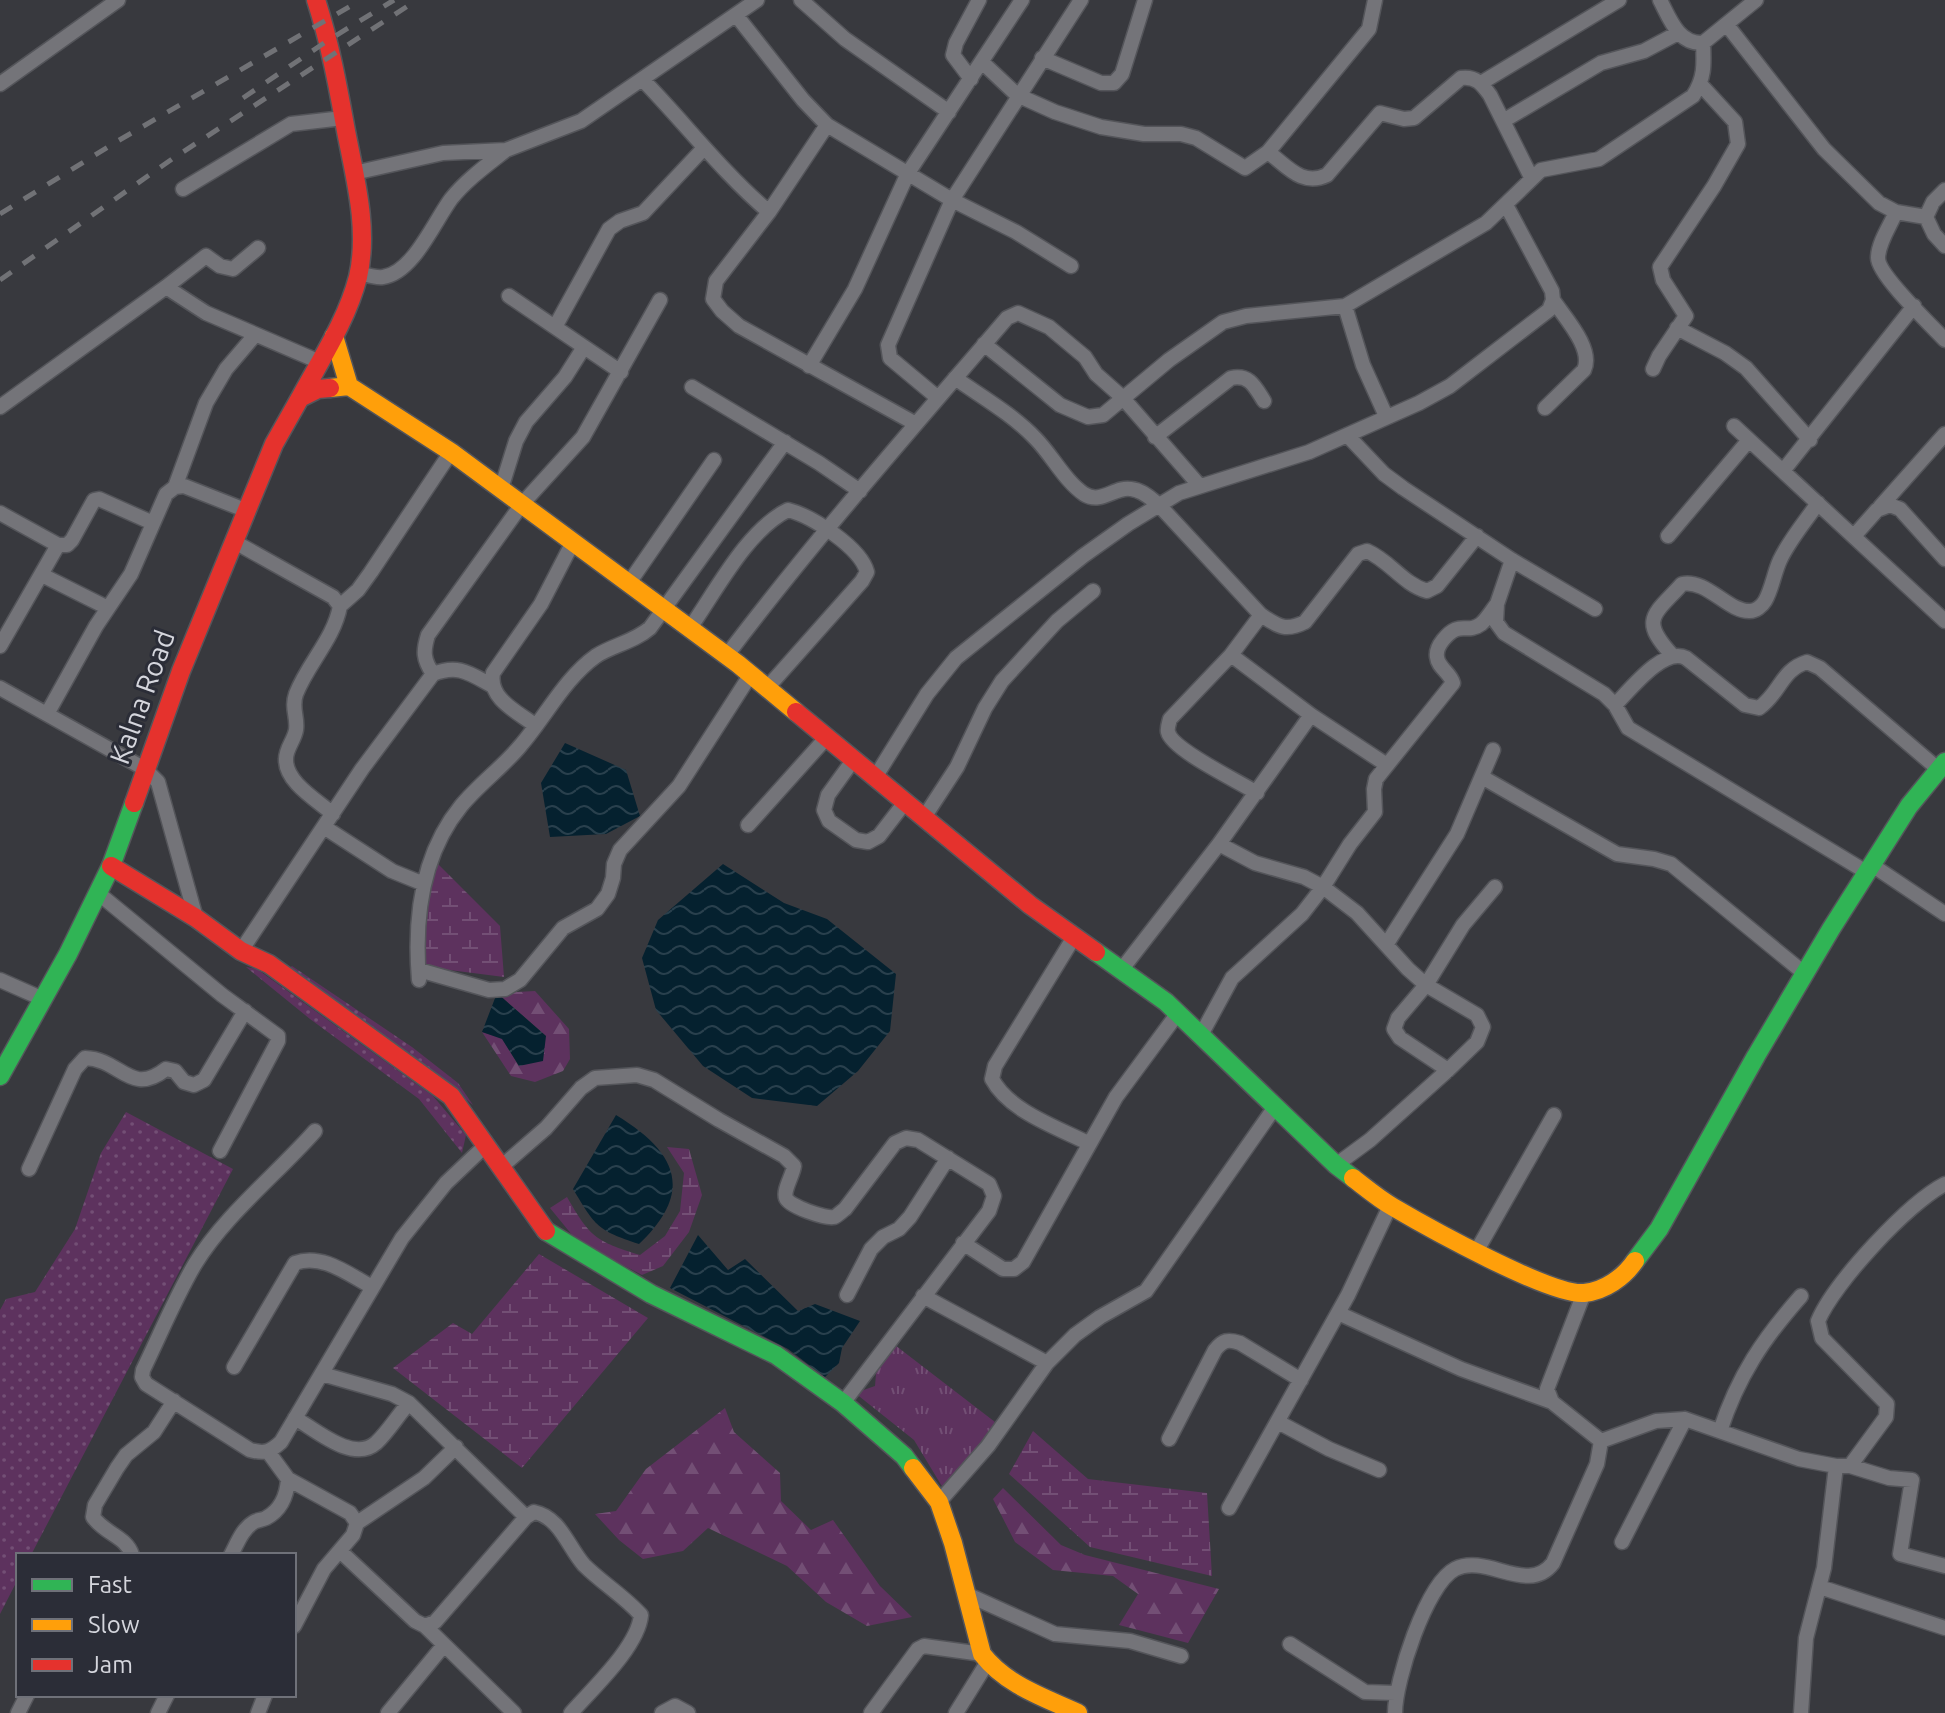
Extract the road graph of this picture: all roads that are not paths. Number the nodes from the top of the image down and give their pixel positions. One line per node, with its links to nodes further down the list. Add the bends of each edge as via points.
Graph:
1 (118, 0): 22 (street)
2 (316, 0): 26 (main road, Kalna Road)
3 (757, 0): 13 (street)
4 (801, 0): 25 (street, via 845,39)
5 (979, 0): 20 (street, via 953,55)
6 (1022, 0): 18 (street)
7 (1081, 0): 17 (street)
8 (1145, 0): 17 (street, via 1122,74 1114,83 1101,83)
9 (1375, 0): 31 (street, via 1369,29)
10 (1619, 0): 21 (street)
11 (1660, 0): 15 (street)
12 (1756, 0): 14 (street)
13 (736, 15): 19 (street); 28 (street)
14 (1727, 25): 16 (street); 40 (street, via 1824,149 1879,203)
15 (1678, 33): 16 (street, via 1693,44); 27 (street, via 1644,51 1601,63)
16 (1703, 43): 23 (street)
17 (1042, 58): 24 (street)
18 (982, 62): 20 (street); 24 (street)
19 (642, 79): 29 (street); 30 (street, via 581,121)
20 (971, 79): 25 (street)
21 (1481, 83): 27 (street); 31 (street, via 1461,78 1414,118 1380,113 1327,175 1316,180 1302,177)
22 (0, 84)
23 (1701, 85): 34 (street, via 1613,151); 53 (street, via 1735,122 1738,144 1660,267 1686,314)
24 (1017, 95): 31 (street, via 1101,127 1196,138 1245,168); 37 (street)
25 (949, 112): 33 (street)
26 (343, 118): 32 (main road, Kalna Road); 35 (street, via 291,124)
27 (1503, 121): 34 (street)
28 (827, 125): 33 (street); 39 (street)
29 (704, 148): 39 (street); 52 (street, via 643,213 609,229)
30 (506, 150): 32 (street, via 443,153); 45 (street, via 451,199 408,263 380,278)
31 (1268, 152)
32 (354, 173): 45 (main road, Kalna Road, via 362,241)
33 (908, 173): 37 (street); 60 (street, via 855,289)
34 (1531, 177): 38 (street)
35 (183, 189)
36 (1945, 190): 41 (street)
37 (952, 200): 44 (street); 68 (street, via 888,345 890,358)
38 (1506, 205): 49 (street); 50 (street, via 1486,223)
39 (769, 212): 60 (street, via 716,281 713,299 739,326)
40 (1896, 212): 41 (street); 51 (street, via 1880,248 1879,265)
41 (1926, 217): 42 (street)
42 (1945, 246)
43 (258, 248): 46 (street, via 233,269 206,256)
44 (1071, 266)
45 (359, 273): 55 (main road, Kalna Road)
46 (166, 287): 54 (street); 70 (street)
47 (509, 296): 52 (street)
48 (660, 300): 62 (street)
49 (1553, 300): 71 (street, via 1587,362); 72 (street, via 1549,310 1450,386)
50 (1345, 306): 66 (street, via 1223,322); 72 (street)
51 (1914, 306): 56 (street); 79 (street)
52 (555, 327): 58 (street)
53 (1677, 328): 61 (street); 79 (street, via 1746,368)
54 (255, 335): 59 (street); 85 (street, via 206,403)
55 (334, 336): 59 (main road, Kalna Road); 64 (main road)
56 (1945, 340)
57 (984, 344): 63 (street); 66 (street, via 1060,405 1088,417 1103,415); 66 (street, via 1007,318 1029,316 1072,344)
58 (584, 347): 62 (street); 86 (street, via 526,422)
59 (320, 362): 67 (main road, Kalna Road)
60 (809, 366): 73 (street)
61 (1653, 369)
62 (621, 372): 89 (street, via 583,437)
63 (955, 378): 68 (street); 90 (street, via 1025,428 1081,492 1105,497 1127,488)
64 (349, 386): 67 (main road, via 318,389); 81 (main road)
65 (692, 387): 80 (street)
66 (1122, 397): 77 (street)
67 (300, 398): 91 (main road, Kalna Road)
68 (938, 398): 73 (street)
69 (1264, 401): 77 (street, via 1249,379 1231,378)
70 (0, 407)
71 (1545, 408)
72 (1386, 416): 76 (street)
73 (916, 424): 87 (street)
74 (1734, 426): 78 (street)
75 (1945, 434): 92 (street)
76 (1347, 435): 84 (street); 96 (street, via 1384,474)
77 (1155, 437): 84 (street)
78 (1749, 440): 83 (street); 97 (street)
79 (1810, 440): 83 (street)
80 (785, 442): 87 (street); 110 (street)
81 (451, 452): 86 (main road); 108 (street, via 371,572)
82 (714, 460): 105 (street)
83 (1783, 471): 88 (street)
84 (1199, 485): 90 (street)
85 (175, 487): 91 (street); 94 (street, via 166,494)
86 (501, 489): 89 (main road)
87 (860, 491): 95 (street)
88 (1818, 503): 98 (street); 118 (street, via 1788,544 1757,609 1745,611 1693,583 1682,584 1652,623 1655,637)
89 (522, 504): 100 (main road); 119 (street, via 428,635 423,650)
90 (1158, 504): 112 (street); 134 (street, via 1083,556 956,658)
91 (245, 510): 99 (main road, Kalna Road)
92 (1877, 510): 98 (street); 102 (street, via 1890,505 1900,509)
93 (0, 513): 101 (street)
94 (153, 523): 101 (street, via 94,500 72,540); 109 (street, via 131,574)
95 (827, 530): 114 (street, via 801,513 788,510 777,515 745,548); 116 (street); 123 (street, via 864,561 867,572)
96 (1477, 536): 103 (street); 112 (street, via 1437,586 1427,591 1415,588 1367,551 1358,554 1305,622 1293,628 1278,626)
97 (1668, 536)
98 (1854, 536): 113 (street)
99 (233, 541): 108 (street, via 333,597); 133 (main road, Kalna Road)
100 (573, 542): 105 (main road); 121 (street, via 541,604 493,673)
101 (58, 545): 104 (street)
102 (1945, 559)
103 (1512, 560): 107 (street); 111 (street)
104 (42, 575): 109 (street); 115 (street)
105 (629, 583): 110 (main road)
106 (1093, 591): 139 (street, via 1002,681)
107 (1497, 604): 124 (street, via 1496,622 1504,633); 131 (street, via 1483,623 1451,630 1439,646 1436,656 1453,683)
108 (340, 606): 138 (street, via 337,622 296,693 295,735 285,763 291,778)
109 (108, 608): 125 (street)
110 (662, 608): 114 (main road); 127 (street, via 650,628 597,656 575,675)
111 (1595, 609)
112 (1261, 615): 117 (street)
113 (1945, 621)
114 (690, 628): 116 (main road)
115 (0, 646)
116 (727, 655): 120 (main road)
117 (1231, 655): 126 (street); 136 (street, via 1170,719 1167,730 1172,740 1208,766)
118 (1672, 655): 124 (street); 132 (street, via 1686,658 1745,705 1759,708 1793,667 1807,662)
119 (433, 674): 121 (street, via 461,670); 138 (street)
120 (751, 674): 123 (main road); 145 (street, via 679,786 620,850 608,894 597,909 563,928 520,980 489,990 419,975 416,939)
121 (491, 685): 127 (street, via 496,696)
122 (0, 688): 125 (street)
123 (767, 688): 128 (main road)
124 (1615, 705): 144 (street, via 1628,728)
125 (47, 714): 133 (street)
126 (1311, 715): 131 (street); 136 (street)
127 (536, 726): 145 (street, via 461,806 442,836)
128 (827, 737): 130 (main road); 140 (street)
129 (1493, 750): 135 (street)
130 (854, 759): 134 (main road); 137 (street, via 828,795 824,810 829,821 868,842)
131 (1387, 765): 146 (street, via 1376,779 1375,812)
132 (1942, 765): 144 (main road)
133 (145, 769): 143 (main road, Kalna Road); 150 (street, via 164,796)
134 (876, 776): 137 (main road)
135 (1482, 777): 152 (street, via 1445,855); 155 (street, via 1617,854 1671,864)
136 (1257, 793): 142 (street)
137 (906, 801): 139 (main road)
138 (333, 814): 141 (street)
139 (925, 816): 151 (main road)
140 (748, 825)
141 (324, 827): 145 (street, via 379,864); 153 (street)
142 (1219, 844): 146 (street); 154 (street)
143 (111, 866): 148 (main road, Kalna Road); 150 (main road)
144 (1870, 869): 149 (street); 155 (main road)
145 (424, 884)
146 (1323, 887): 152 (street); 161 (street, via 1302,914 1232,978)
147 (1495, 887): 157 (street, via 1463,925)
148 (98, 893): 158 (main road, Kalna Road); 159 (street)
149 (1945, 914)
150 (196, 918): 153 (main road)
151 (1074, 937): 154 (main road); 167 (street, via 992,1079 1000,1094)
152 (1386, 945): 157 (street)
153 (241, 951): 168 (main road, via 269,964 451,1096)
154 (1122, 969): 160 (main road)
155 (1804, 973): 179 (main road, via 1642,1254 1626,1274)
156 (0, 980): 158 (street)
157 (1426, 985): 162 (street, via 1394,1029); 162 (street, via 1477,1015 1483,1027 1477,1042)
158 (43, 999): 163 (main road, Kalna Road)
159 (245, 1011): 169 (street, via 274,1030 278,1041); 173 (street, via 204,1080 194,1085 166,1069 145,1081 132,1079 101,1059 85,1058)
160 (1178, 1013): 161 (main road); 167 (street)
161 (1201, 1035): 164 (main road)
162 (1448, 1070): 171 (street)
163 (0, 1076)
164 (1275, 1107): 171 (main road); 184 (street, via 1146,1291 1075,1335)
165 (1554, 1115): 177 (street)
166 (315, 1131): 188 (street, via 240,1208 196,1264 143,1370 146,1384)
167 (1088, 1143): 176 (street, via 1023,1262 1003,1269)
168 (486, 1145): 172 (main road); 178 (street, via 446,1183)
169 (220, 1151)
170 (948, 1158): 172 (street, via 918,1140 895,1143 845,1209 836,1217 825,1217 787,1200 794,1166 784,1156 637,1075 595,1078); 176 (street, via 989,1184 994,1196 989,1211); 180 (street, via 910,1217 871,1249)
171 (1336, 1165): 175 (main road)
172 (501, 1167): 191 (main road, via 548,1234 651,1294 776,1355)
173 (29, 1169)
174 (1945, 1184): 200 (street, via 1910,1209 1869,1250 1818,1321 1822,1338 1887,1404 1886,1417)
175 (1390, 1206): 177 (main road); 183 (street)
176 (963, 1243): 181 (street)
177 (1476, 1252): 179 (main road, via 1541,1282)
178 (372, 1287): 185 (street, via 320,1260 295,1263); 186 (street)
179 (1584, 1293): 189 (street, via 1550,1378)
180 (847, 1295)
181 (923, 1296): 184 (street); 191 (street)
182 (1801, 1296): 195 (street, via 1752,1357)
183 (1338, 1313): 187 (street); 189 (street, via 1461,1369)
184 (1047, 1363): 203 (street, via 988,1446)
185 (234, 1367)
186 (322, 1374): 190 (street); 192 (street)
187 (1301, 1380): 194 (street); 196 (street, via 1240,1343 1222,1342)
188 (174, 1401): 199 (street, via 250,1450); 209 (street, via 154,1432 126,1455 95,1505 93,1517 101,1528 126,1542)
189 (1552, 1402): 197 (street)
190 (409, 1403): 192 (street, via 364,1450 344,1447); 198 (street)
191 (843, 1403): 203 (main road, via 904,1456)
192 (295, 1418): 199 (street)
193 (1685, 1419): 195 (street); 197 (street, via 1656,1421); 207 (street)
194 (1278, 1422): 201 (street); 204 (street)
195 (1720, 1431): 200 (street, via 1799,1459)
196 (1169, 1439)
197 (1601, 1441): 221 (street, via 1597,1464 1547,1571 1526,1576 1474,1564 1455,1569 1438,1585)
198 (456, 1447): 205 (street); 206 (street, via 424,1478)
199 (269, 1453): 202 (street)
200 (1843, 1466): 211 (street, via 1912,1480 1900,1554); 212 (street)
201 (1379, 1470)
202 (288, 1479): 206 (street, via 350,1513); 210 (street, via 278,1509 242,1532)
203 (939, 1502): 213 (main road)
204 (1229, 1508)
205 (526, 1517): 215 (street, via 435,1622); 225 (street, via 534,1512 554,1522 582,1562 641,1615 640,1627 619,1658)
206 (357, 1523): 208 (street)
207 (1622, 1542)
208 (340, 1551): 214 (street, via 324,1569); 215 (street)
209 (131, 1553)
210 (232, 1553)
211 (1945, 1566)
212 (1820, 1587): 216 (street); 231 (street, via 1806,1638)
213 (966, 1594): 219 (street, via 1055,1634 1130,1641); 220 (main road)
214 (296, 1622)
215 (425, 1626): 218 (street)
216 (1945, 1628)
217 (1290, 1644): 221 (street, via 1365,1692)
218 (444, 1645): 223 (street); 224 (street)
219 (1181, 1656)
220 (984, 1658): 228 (street, via 924,1646); 229 (street); 230 (main road, via 1021,1685)
221 (1395, 1693): 222 (street)
222 (1398, 1712)
223 (388, 1713)
224 (514, 1713)
225 (571, 1713)
226 (662, 1713): 227 (street, via 675,1706)
227 (688, 1713)
228 (871, 1713)
229 (956, 1713)
230 (1078, 1713)
231 (1801, 1713)

